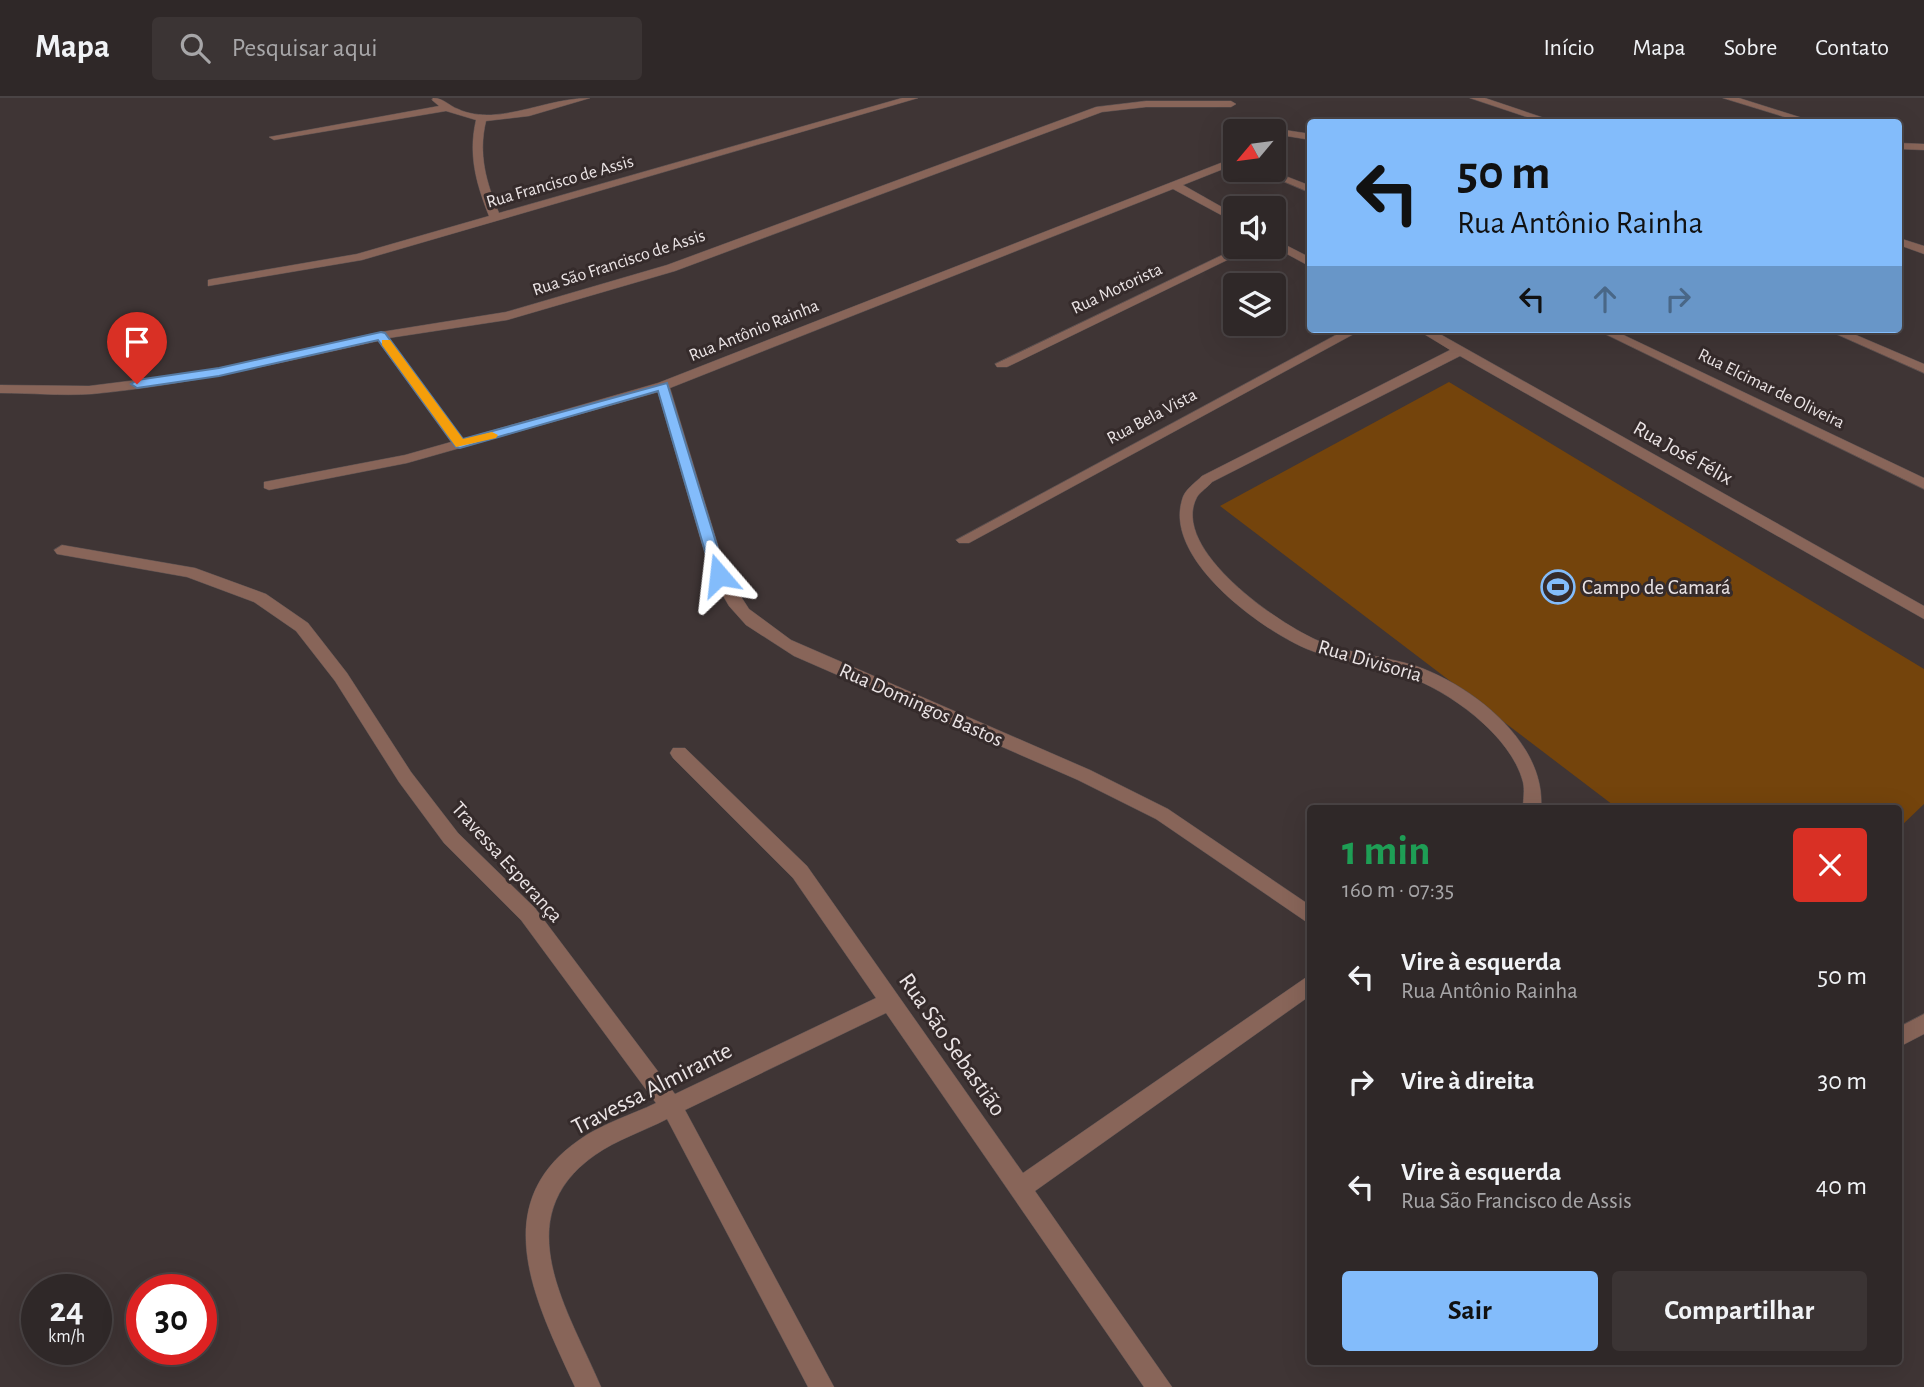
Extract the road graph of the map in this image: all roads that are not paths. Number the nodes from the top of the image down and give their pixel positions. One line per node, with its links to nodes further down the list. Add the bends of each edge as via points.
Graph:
1 (435, 98): 7 (street)
2 (585, 98): 8 (street, via 534,111)
3 (914, 98): 22 (street, Rua Francisco de Assis)
4 (1475, 98): 10 (street)
5 (1728, 98): 11 (street)
6 (1232, 101): 9 (street); 33 (street, Rua São Francisco de Assis, via 1100,109 593,292 507,316)
7 (445, 108): 8 (street); 12 (street)
8 (482, 117): 22 (street, via 474,143 477,167)
9 (1233, 119)
10 (1542, 119)
11 (1800, 119)
12 (274, 137)
13 (1307, 137): 14 (street)
14 (1286, 139)
15 (1902, 146): 16 (street)
16 (1924, 147)
17 (1223, 151): 19 (street, Rua Antônio Rainha)
18 (1286, 180): 20 (street)
19 (1173, 184): 21 (street); 37 (street, Rua Antônio Rainha)
20 (1307, 188)
21 (1223, 213)
22 (496, 219): 28 (street, Rua Francisco de Assis, via 358,257)
23 (1902, 242): 25 (street)
24 (1286, 249): 27 (street)
25 (1924, 250)
26 (1223, 259): 35 (street, Rua Motorista)
27 (1307, 262)
28 (212, 283)
29 (1350, 333): 42 (street, Rua Bela Vista)
30 (1429, 333): 34 (street, Rua José Félix)
31 (1609, 333): 40 (street, Rua Elcimar de Oliveira)
32 (1840, 333): 36 (street)
33 (381, 336): 38 (street, Rua São Francisco de Assis, via 161,382 89,390); 39 (street)
34 (1459, 351): 44 (street, Rua José Félix); 46 (street, Rua Divisoria, via 1207,480 1189,497 1186,518 1193,543 1211,570 1273,622 1309,644 1423,675 1457,693 1517,752 1532,783)
35 (1002, 364)
36 (1924, 369)
37 (663, 386): 39 (street, Rua Antônio Rainha); 47 (street, Rua Domingos Bastos, via 719,575 733,604 756,627 800,652 1084,775 1161,814)
38 (0, 389)
39 (460, 444): 41 (street, Rua Antônio Rainha, via 407,459)
40 (1924, 484)
41 (269, 485)
42 (964, 540)
43 (62, 550): 52 (street, Travessa Esperança, via 190,572 260,598 302,627 443,827 528,914)
44 (1924, 613)
45 (679, 753): 49 (street, Rua São Sebastião, via 800,872)
46 (1532, 805)
47 (1307, 914)
48 (1307, 986): 53 (street)
49 (890, 1001): 52 (street, Travessa Almirante); 53 (street, Rua São Sebastião)
50 (1924, 1023): 51 (street)
51 (1902, 1036)
52 (671, 1105): 54 (street, Travessa Almirante, via 587,1147 562,1170 542,1201 536,1247 548,1296); 55 (street, Travessa Esperança)
53 (1020, 1188): 56 (street, Rua São Sebastião)
54 (588, 1387)
55 (821, 1387)
56 (1159, 1387)

